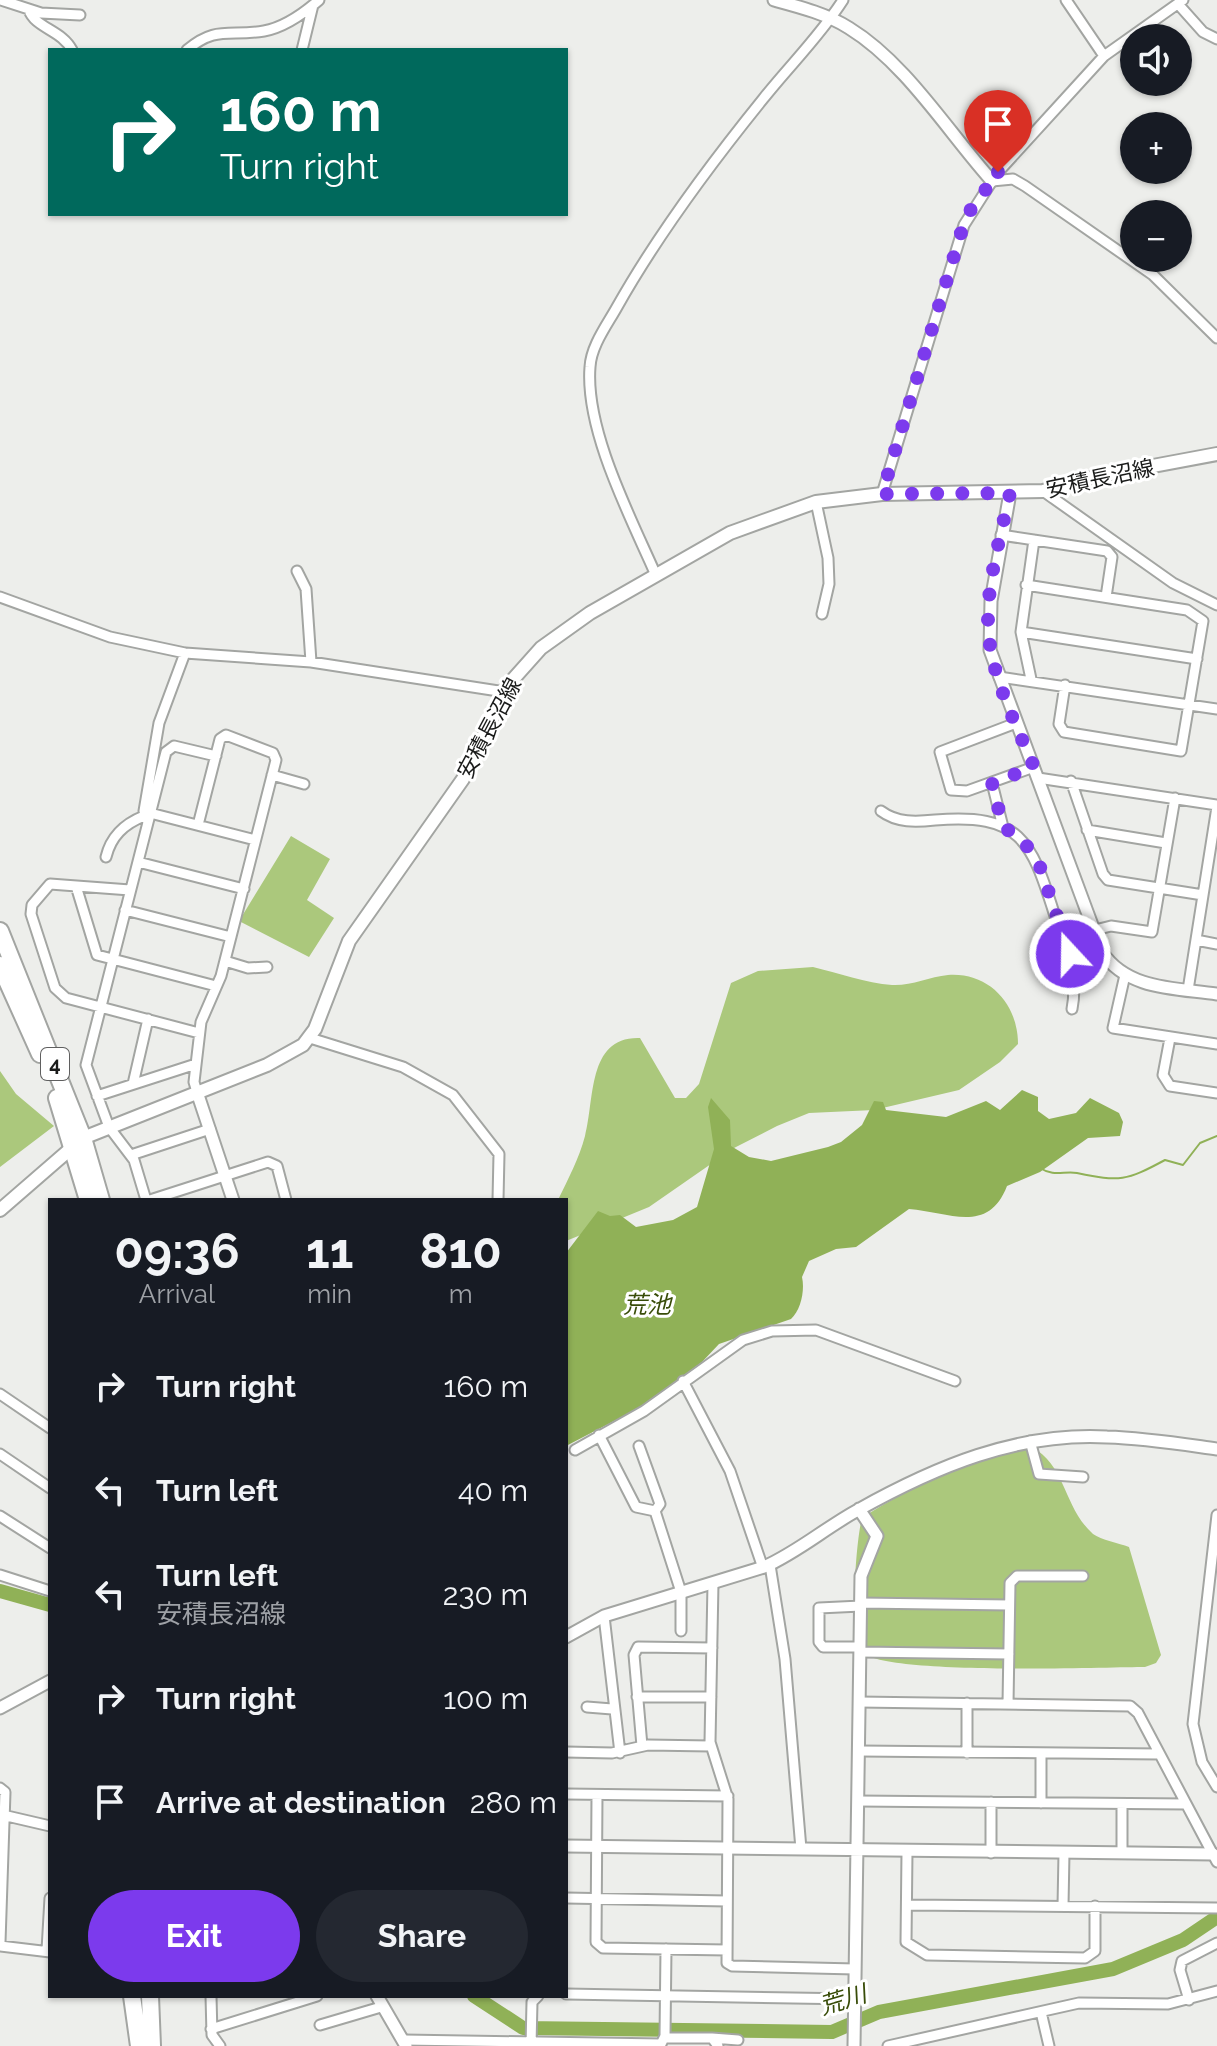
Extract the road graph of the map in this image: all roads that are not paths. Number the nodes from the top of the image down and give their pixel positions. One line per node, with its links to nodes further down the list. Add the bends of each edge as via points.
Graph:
1 (1, 0): 7 (street)
2 (774, 0): 9 (street)
3 (843, 0): 9 (street)
4 (1066, 0): 14 (street)
5 (316, 2): 12 (street, via 281,26 211,33); 13 (street)
6 (1180, 2): 10 (street, via 1203,32); 14 (street)
7 (29, 10): 8 (street); 11 (street, via 31,17 64,36)
8 (80, 15)
9 (831, 19): 15 (street, via 857,33 919,92); 25 (street, via 755,109 642,264 591,355 597,423)
10 (1217, 39)
11 (71, 48)
12 (190, 48)
13 (303, 48)
14 (1104, 56): 15 (street)
15 (995, 180): 16 (street, via 1013,179 1025,186 1153,275); 20 (street, via 971,209 961,233)
16 (1217, 338)
17 (1217, 454): 18 (main road, 安積長沼線)
18 (1043, 491): 19 (main road, 安積長沼線); 29 (street, via 1173,583)
19 (1010, 493): 20 (main road, 安積長沼線); 22 (street)
20 (882, 494): 21 (main road, 安積長沼線)
21 (816, 502): 25 (main road, 安積長沼線, via 730,533); 30 (street, via 828,558)
22 (1001, 535): 23 (street); 35 (street, via 989,636)
23 (1034, 540): 26 (street); 28 (street, via 1107,551 1112,557)
24 (297, 571): 34 (street, via 306,589)
25 (655, 573): 38 (main road, 安積長沼線, via 541,648)
26 (1026, 585): 28 (street); 31 (street)
27 (0, 597): 32 (street, via 110,637)
28 (1106, 597): 33 (street, via 1195,612 1203,621)
29 (1217, 605)
30 (822, 614)
31 (1021, 632): 33 (street); 36 (street)
32 (185, 653): 34 (street); 51 (street, via 159,723)
33 (1197, 659): 39 (street)
34 (311, 662): 38 (street)
35 (999, 677): 36 (street); 41 (street)
36 (1031, 679): 37 (street)
37 (1065, 685): 39 (street); 39 (street, via 1059,724 1064,732 1177,751)
38 (505, 692): 84 (main road, 安積長沼線, via 451,798 349,941)
39 (1189, 704): 40 (street)
40 (1217, 709)
41 (1016, 723): 43 (street); 46 (street, via 940,752 951,790 959,793)
42 (216, 756): 44 (street, via 226,735 273,753); 51 (street, via 174,746 166,752); 52 (street)
43 (1036, 773): 45 (street); 46 (street); 66 (street)
44 (272, 775): 47 (street); 55 (street)
45 (1071, 781): 48 (street); 54 (street)
46 (992, 783): 53 (street)
47 (304, 784)
48 (1175, 798): 49 (street); 56 (street)
49 (1217, 806): 57 (street)
50 (881, 811): 53 (street, via 904,821 967,818)
51 (147, 817): 52 (street); 58 (street, via 125,825 109,844); 59 (street)
52 (198, 825): 55 (street)
53 (1003, 827): 81 (street, via 1022,839 1039,864 1069,946)
54 (1087, 830): 56 (street); 61 (street, via 1108,880)
55 (255, 840): 62 (street)
56 (1166, 843): 61 (street)
57 (1214, 850): 64 (street)
58 (106, 857)
59 (138, 862): 62 (street); 63 (street)
60 (76, 886): 63 (street); 71 (street, via 94,951); 80 (street, via 50,884 31,914 58,994)
61 (1159, 888): 64 (street); 66 (street, via 1152,932 1111,926)
62 (244, 889): 68 (street)
63 (130, 890): 65 (street)
64 (1203, 895): 69 (street)
65 (125, 910): 68 (street); 71 (street)
66 (1095, 930): 76 (street, via 1107,959)
67 (0, 931): 94 (highway, 4)
68 (231, 937): 72 (street)
69 (1196, 940): 70 (street); 78 (street)
70 (1217, 944)
71 (112, 959): 77 (street); 80 (street)
72 (224, 963): 74 (street); 75 (street); 77 (street)
73 (0, 965): 94 (highway, 4)
74 (267, 967)
75 (254, 975)
76 (1125, 975): 78 (street); 85 (street, via 1113,1028)
77 (216, 986): 83 (street)
78 (1188, 990): 79 (street)
79 (1217, 994)
80 (100, 1007): 82 (street); 91 (street, via 86,1065)
81 (1072, 1009)
82 (148, 1019): 83 (street); 88 (street)
83 (199, 1033): 87 (street)
84 (310, 1038): 89 (main road, via 282,1058); 103 (street, via 403,1067 453,1095 499,1154)
85 (1170, 1038): 86 (street); 90 (street, via 1163,1075 1170,1086)
86 (1217, 1044)
87 (196, 1064): 88 (street); 89 (street)
88 (133, 1084): 91 (street)
89 (197, 1092): 92 (main road); 93 (street)
90 (1217, 1093)
91 (97, 1096): 92 (street)
92 (109, 1127): 94 (main road); 95 (street)
93 (210, 1129): 95 (street); 96 (street)
94 (78, 1143): 97 (highway, 4); 98 (highway, 4); 104 (main road)
95 (131, 1155): 99 (street)
96 (226, 1175): 100 (street); 101 (street); 102 (street, via 268,1162 277,1166)
97 (88, 1198)
98 (100, 1198)
99 (147, 1198)
100 (154, 1198)
101 (232, 1198)
102 (285, 1198)
103 (498, 1198)
104 (0, 1210)
105 (683, 1381): 106 (street, via 743,1340 772,1331 808,1329); 109 (street, via 644,1411); 122 (street, via 730,1471)
106 (955, 1381)
107 (0, 1394): 108 (street)
108 (48, 1427)
109 (599, 1435): 113 (street); 118 (street, via 636,1507)
110 (1030, 1441): 112 (street, via 1105,1436); 115 (street, via 1039,1474); 117 (street, via 965,1458)
111 (639, 1446): 118 (street, via 660,1504)
112 (1217, 1449)
113 (575, 1450)
114 (0, 1454): 116 (street)
115 (1083, 1477)
116 (48, 1487)
117 (859, 1509): 122 (street); 128 (street, via 877,1536 862,1566)
118 (655, 1511): 127 (street)
119 (1217, 1515): 153 (street, via 1193,1724 1202,1762)
120 (0, 1516): 121 (street)
121 (48, 1547)
122 (766, 1566): 125 (street); 168 (street, via 785,1659)
123 (0, 1575): 126 (street)
124 (1083, 1576): 129 (street, via 1016,1576 1010,1583)
125 (713, 1583): 127 (street); 133 (street)
126 (48, 1590)
127 (681, 1592): 130 (street); 131 (street)
128 (861, 1605): 129 (street); 134 (street); 134 (street, via 819,1608 823,1647)
129 (1009, 1605): 135 (street)
130 (604, 1616): 132 (street); 144 (street)
131 (681, 1631)
132 (568, 1636)
133 (712, 1648): 137 (street, via 639,1647 634,1655); 138 (street)
134 (860, 1650): 135 (street); 139 (street)
135 (1009, 1654): 141 (street)
136 (48, 1682): 143 (street)
137 (637, 1697): 138 (street); 145 (street)
138 (711, 1697): 146 (street)
139 (859, 1702): 140 (street); 147 (street)
140 (967, 1703): 141 (street); 150 (street)
141 (1008, 1704): 152 (street, via 1130,1706)
142 (587, 1707): 144 (street)
143 (0, 1708)
144 (612, 1709): 149 (street)
145 (642, 1746): 146 (street); 149 (street)
146 (710, 1746): 157 (street)
147 (860, 1751): 150 (street); 158 (street)
148 (568, 1752): 149 (street)
149 (620, 1753)
150 (967, 1753): 151 (street)
151 (1041, 1753): 152 (street); 160 (street)
152 (1159, 1754): 162 (street)
153 (1217, 1787)
154 (0, 1788): 163 (street)
155 (568, 1794): 156 (street)
156 (597, 1795): 157 (street); 166 (street)
157 (728, 1796): 167 (street)
158 (858, 1801): 159 (street); 169 (street)
159 (991, 1802): 160 (street); 171 (street)
160 (1041, 1803): 161 (street)
161 (1122, 1804): 162 (street); 173 (street)
162 (1186, 1804): 174 (street)
163 (7, 1816): 164 (street); 175 (street)
164 (48, 1826)
165 (568, 1846): 166 (street)
166 (597, 1846): 167 (street); 177 (street)
167 (728, 1848): 168 (street); 178 (street)
168 (801, 1849): 169 (street)
169 (858, 1849): 170 (street); 188 (street)
170 (907, 1852): 171 (street); 179 (street)
171 (991, 1853): 172 (street)
172 (1064, 1853): 173 (street); 180 (street)
173 (1122, 1853): 174 (street)
174 (1215, 1858)
175 (2, 1866): 184 (street)
176 (568, 1898): 177 (street)
177 (596, 1898): 178 (street); 185 (street, via 596,1941 601,1948)
178 (727, 1901): 186 (street)
179 (907, 1905): 180 (street); 181 (street, via 906,1942 927,1955 1085,1958 1095,1951)
180 (1063, 1906): 181 (street)
181 (1095, 1906): 182 (street)
182 (1217, 1908)
183 (1217, 1943): 198 (street, via 1182,1961)
184 (0, 1944): 187 (street)
185 (666, 1949): 186 (street); 191 (street)
186 (727, 1950): 188 (street, via 732,1966)
187 (48, 1951)
188 (855, 1969): 197 (street)
189 (1217, 1991): 198 (street)
190 (568, 1994): 191 (street)
191 (666, 1996): 197 (street); 203 (street)
192 (134, 1998): 209 (highway)
193 (153, 1998): 210 (highway)
194 (211, 1998): 202 (street)
195 (311, 1998): 202 (street)
196 (536, 1998): 207 (street)
197 (855, 1999): 212 (street)
198 (1189, 2000): 200 (street, via 1093,2002)
199 (379, 2002): 201 (street); 206 (street)
200 (1041, 2012): 213 (street); 214 (street)
201 (320, 2025)
202 (211, 2029): 211 (street)
203 (665, 2038): 205 (street); 208 (street, via 661,2044)
204 (738, 2040): 205 (street)
205 (715, 2042)
206 (405, 2043): 207 (street)
207 (531, 2044): 208 (street)
208 (605, 2044)
209 (139, 2046)
210 (152, 2046)
211 (220, 2046)
212 (854, 2046)
213 (888, 2046)
214 (1049, 2046)

